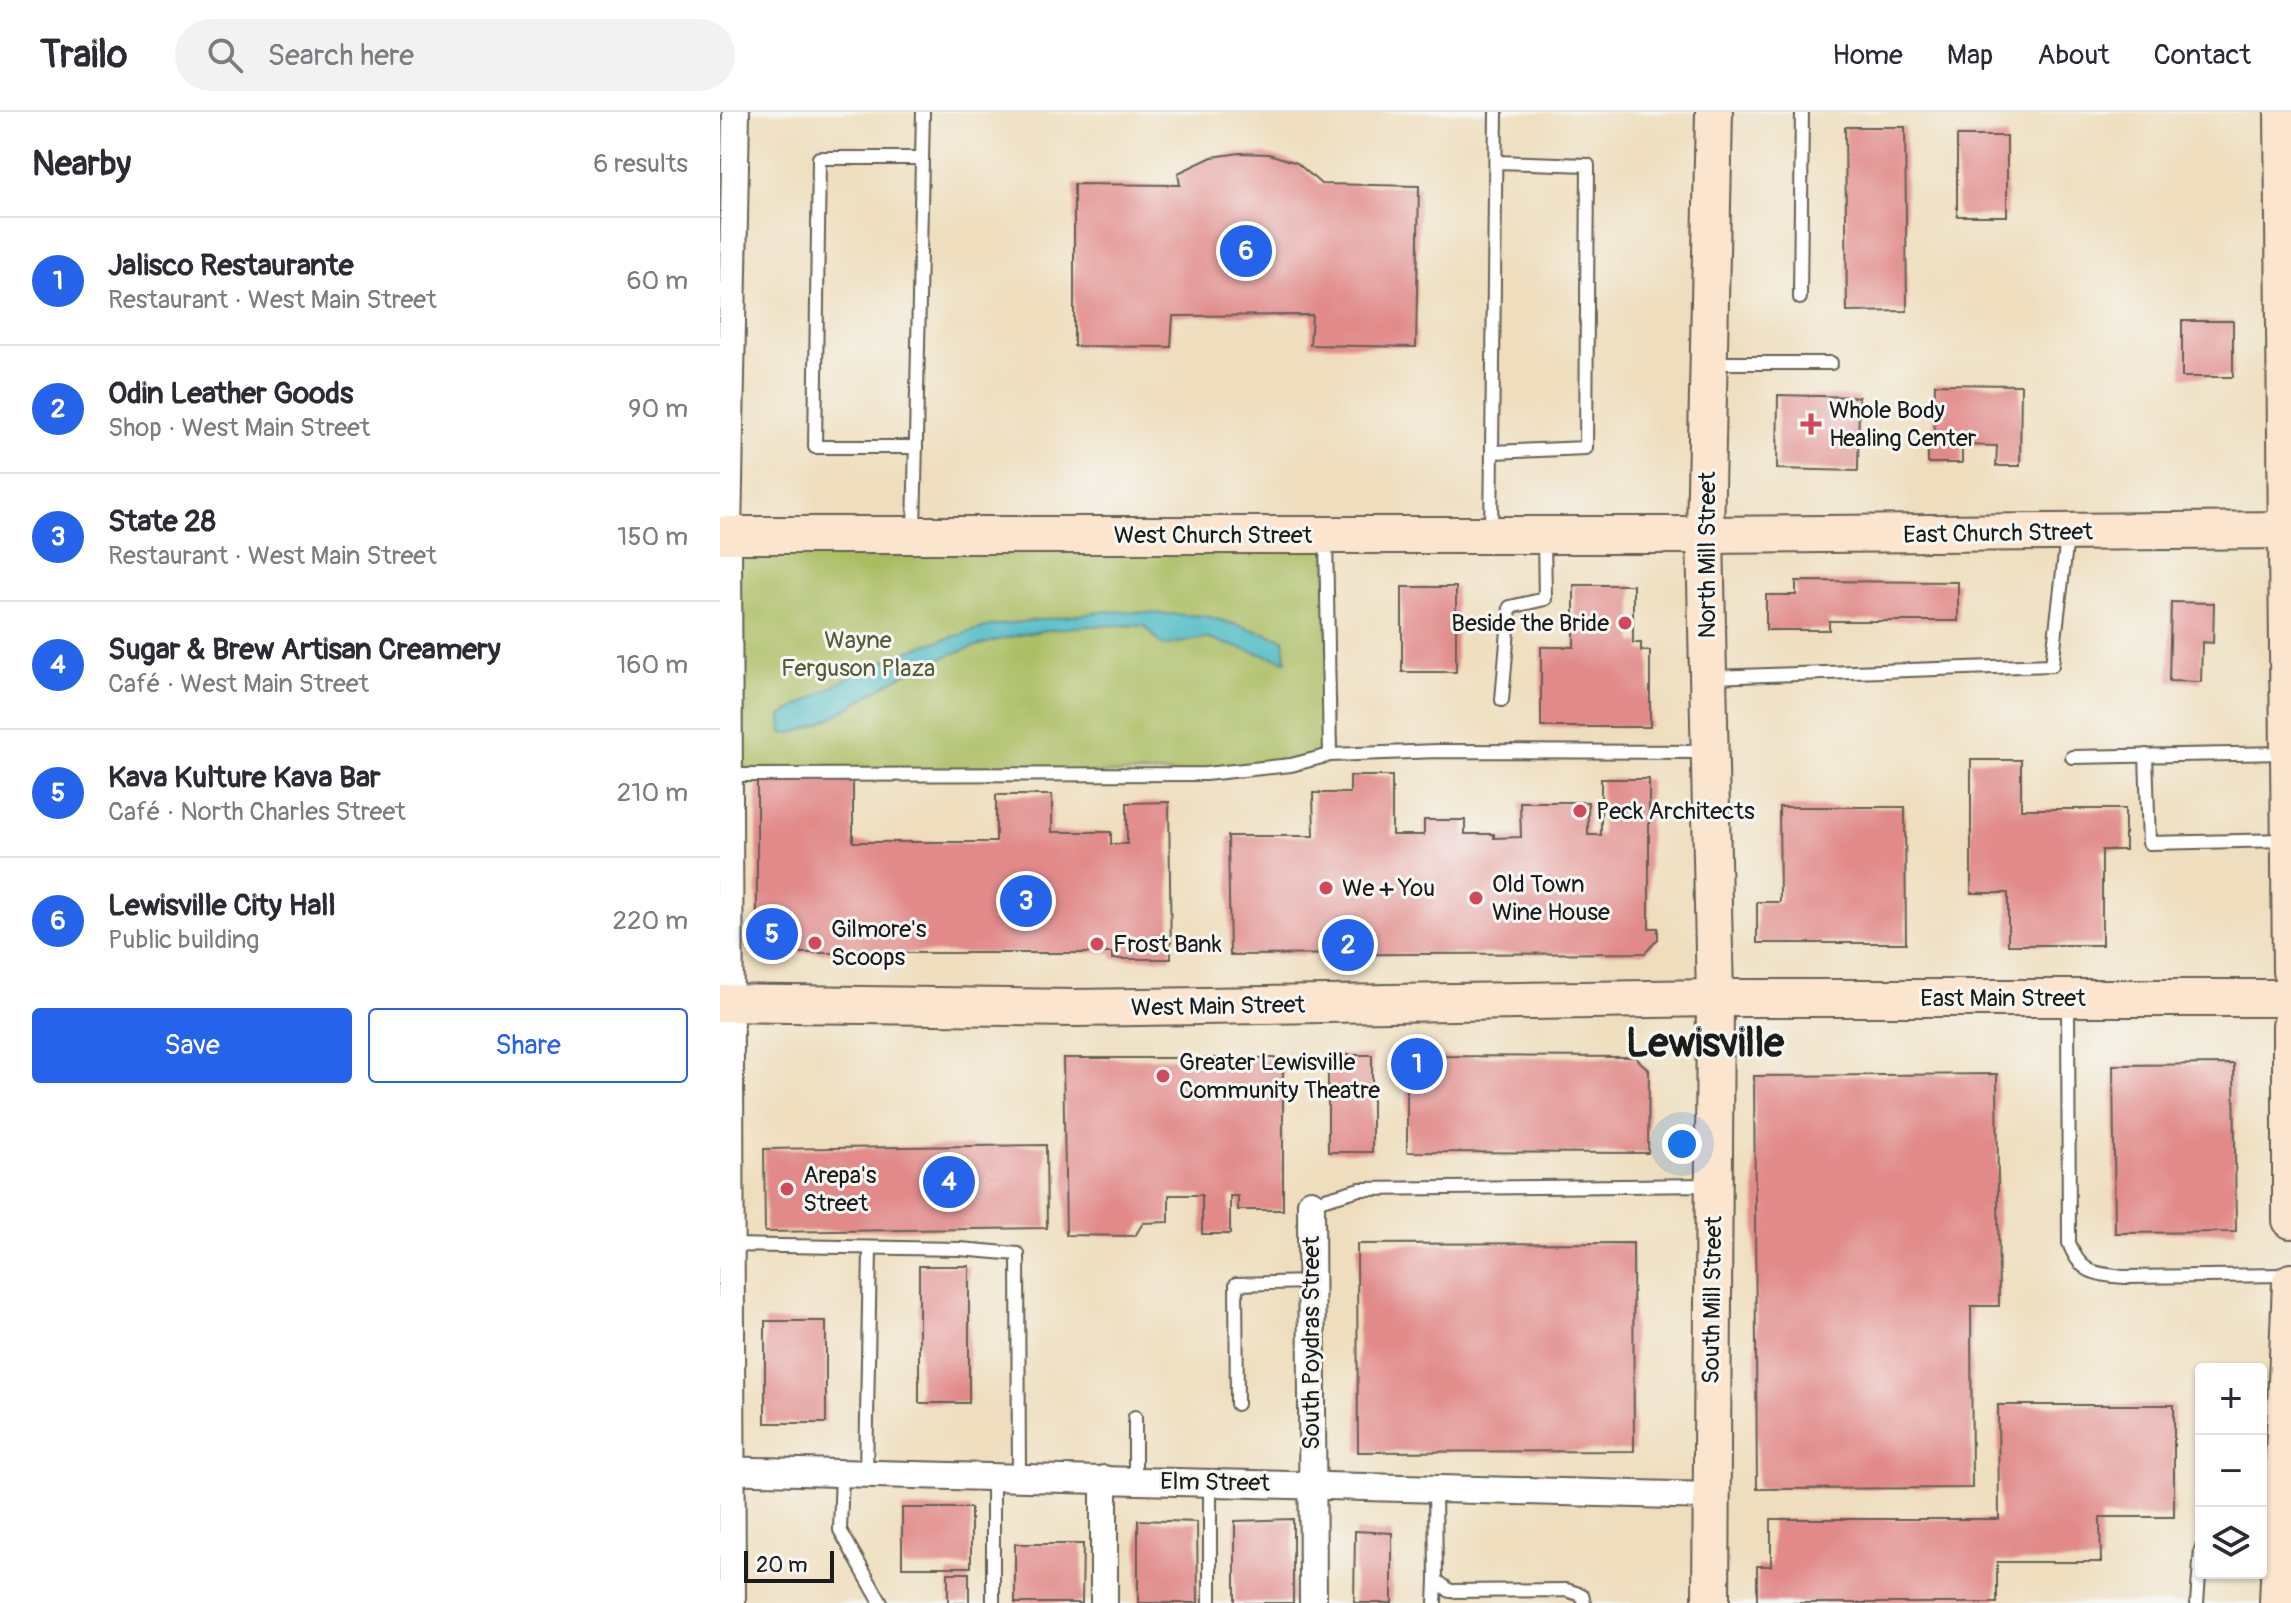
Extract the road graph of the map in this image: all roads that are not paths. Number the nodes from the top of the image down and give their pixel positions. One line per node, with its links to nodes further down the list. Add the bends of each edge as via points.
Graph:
1 (736, 112): 9 (street)
2 (923, 112): 7 (lane)
3 (1496, 112): 8 (lane)
4 (1714, 112): 11 (main road, North Mill Street)
5 (1802, 112): 10 (lane)
6 (2283, 112): 15 (main road)
7 (922, 158): 13 (lane); 13 (lane, via 819,158 815,447)
8 (1496, 162): 14 (lane); 14 (lane, via 1588,165 1586,448)
9 (726, 297): 18 (street)
10 (1800, 298)
11 (1709, 363): 12 (lane); 21 (main road, North Mill Street)
12 (1831, 363)
13 (916, 447): 19 (lane)
14 (1492, 452): 17 (lane)
15 (2289, 530): 16 (main road, East Church Street); 26 (main road)
16 (2068, 532): 21 (main road, East Church Street); 23 (lane, via 2052,665)
17 (1491, 534): 20 (main road, West Church Street); 22 (main road, West Church Street)
18 (724, 535): 19 (main road, West Church Street); 30 (street)
19 (914, 535): 22 (main road, West Church Street)
20 (1544, 535): 21 (main road, West Church Street); 24 (lane, via 1545,599 1510,607)
21 (1705, 535): 23 (main road, North Mill Street)
22 (1326, 536): 27 (lane)
23 (1708, 677): 25 (main road, North Mill Street)
24 (1502, 700)
25 (1710, 752): 27 (lane); 33 (main road, North Mill Street)
26 (2289, 753): 28 (lane); 31 (main road)
27 (1330, 755): 30 (lane, via 1291,765 1205,774)
28 (2146, 755): 29 (lane); 31 (lane, via 2149,843)
29 (2072, 757)
30 (729, 775): 36 (street)
31 (2290, 840): 32 (main road)
32 (2291, 971)
33 (1715, 998): 34 (main road, East Main Street); 36 (main road, West Main Street, via 1091,1008); 38 (main road, South Mill Street)
34 (2068, 998): 35 (main road, East Main Street); 43 (lane, via 2069,1243 2076,1262 2097,1274 2124,1277)
35 (2291, 998)
36 (724, 1003): 41 (street)
37 (2291, 1025): 40 (main road)
38 (1713, 1185): 39 (lane, via 1360,1189); 57 (main road, South Mill Street)
39 (1311, 1203): 44 (street, South Poydras Street)
40 (2291, 1220)
41 (730, 1245): 42 (lane); 49 (street)
42 (870, 1250): 50 (lane); 51 (lane, via 1018,1254)
43 (2291, 1275)
44 (1310, 1282): 46 (lane, via 1236,1284); 55 (street, South Poydras Street)
45 (2291, 1282): 47 (main road)
46 (1237, 1404)
47 (2288, 1404): 60 (main road, via 2278,1444)
48 (1135, 1417): 53 (lane)
49 (726, 1470): 50 (street, Elm Street); 61 (street)
50 (854, 1474): 51 (street, Elm Street); 62 (lane, via 840,1530)
51 (1006, 1477): 52 (street, Elm Street); 63 (lane)
52 (1104, 1479): 53 (street, Elm Street); 64 (street)
53 (1135, 1480): 54 (street, Elm Street)
54 (1210, 1481): 55 (street, Elm Street); 65 (lane)
55 (1312, 1484): 56 (street, Elm Street); 66 (street, South Poydras Street)
56 (1435, 1487): 57 (street, Elm Street); 59 (lane)
57 (1711, 1496): 69 (main road, South Mill Street)
58 (2199, 1579): 70 (lane)
59 (1436, 1580): 67 (lane); 68 (lane, via 1450,1591 1566,1590 1582,1595)
60 (2282, 1597)
61 (732, 1603)
62 (881, 1603)
63 (993, 1603)
64 (1104, 1603)
65 (1210, 1603)
66 (1313, 1603)
67 (1435, 1603)
68 (1584, 1603)
69 (1711, 1603)
70 (2197, 1603)

